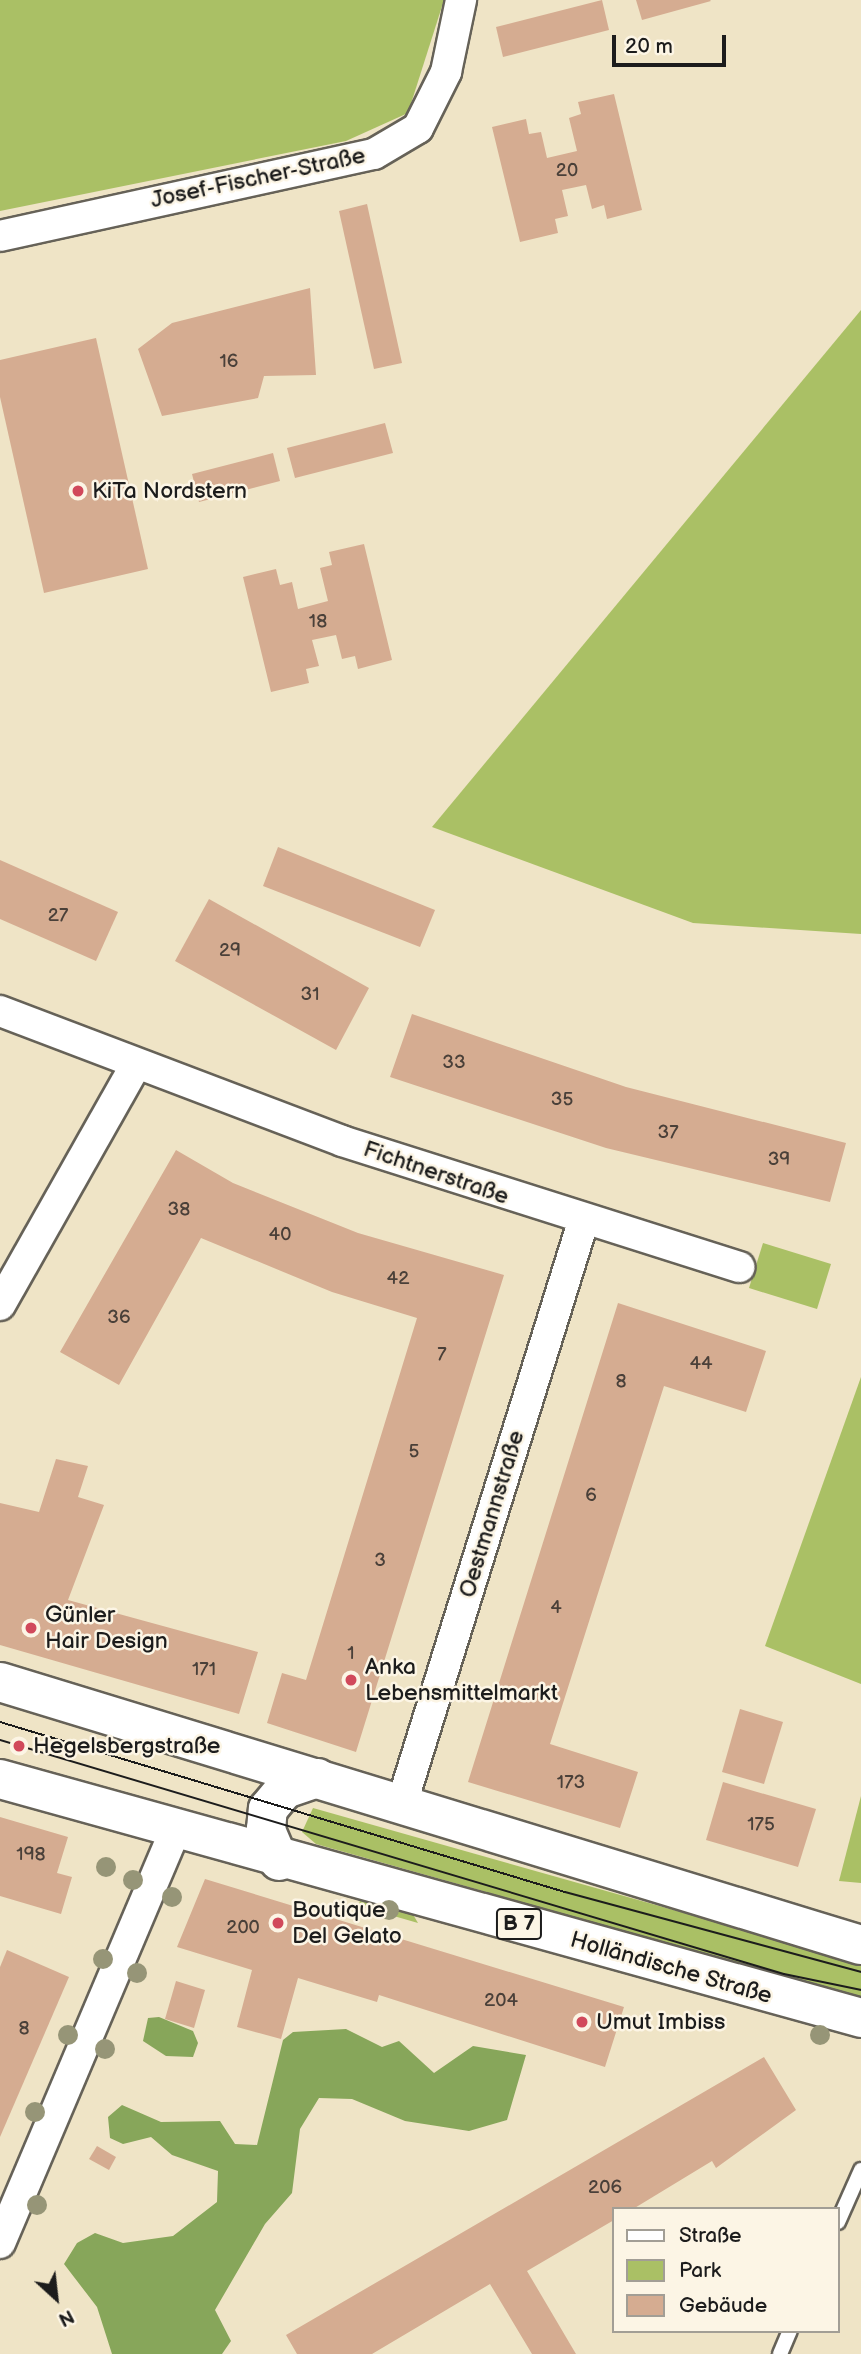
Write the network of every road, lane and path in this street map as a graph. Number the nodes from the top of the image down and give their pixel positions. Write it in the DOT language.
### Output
graph roads {
  1 [pos="461,0"];
  2 [pos="0,236"];
  3 [pos="0,1011"];
  4 [pos="136,1065"];
  5 [pos="583,1222"];
  6 [pos="740,1267"];
  7 [pos="0,1305"];
  8 [pos="0,1682"];
  9 [pos="317,1778"];
  10 [pos="0,1779"];
  11 [pos="401,1806"];
  12 [pos="176,1831"];
  13 [pos="279,1861"];
  14 [pos="861,1944"];
  15 [pos="861,2018"];
  16 [pos="861,2170"];
  17 [pos="840,2217"];
  18 [pos="0,2243"];
  19 [pos="789,2333"];
  20 [pos="780,2354"];
  1 -- 2 [label="street, Josef-Fischer-Straße"];
  3 -- 4 [label="street, Fichtnerstraße"];
  4 -- 5 [label="street, Fichtnerstraße"];
  4 -- 7 [label="street"];
  5 -- 6 [label="street, Fichtnerstraße"];
  5 -- 11 [label="street, Oestmannstraße"];
  8 -- 9 [label="main road"];
  9 -- 11 [label="main road"];
  9 -- 13 [label="main road"];
  10 -- 12 [label="main road, Holländische Straße / B 7"];
  11 -- 14 [label="main road"];
  12 -- 13 [label="main road, Holländische Straße / B 7"];
  12 -- 18 [label="street"];
  13 -- 15 [label="main road, Holländische Straße / B 7"];
  16 -- 17 [label="lane"];
  19 -- 20 [label="lane"];
}
